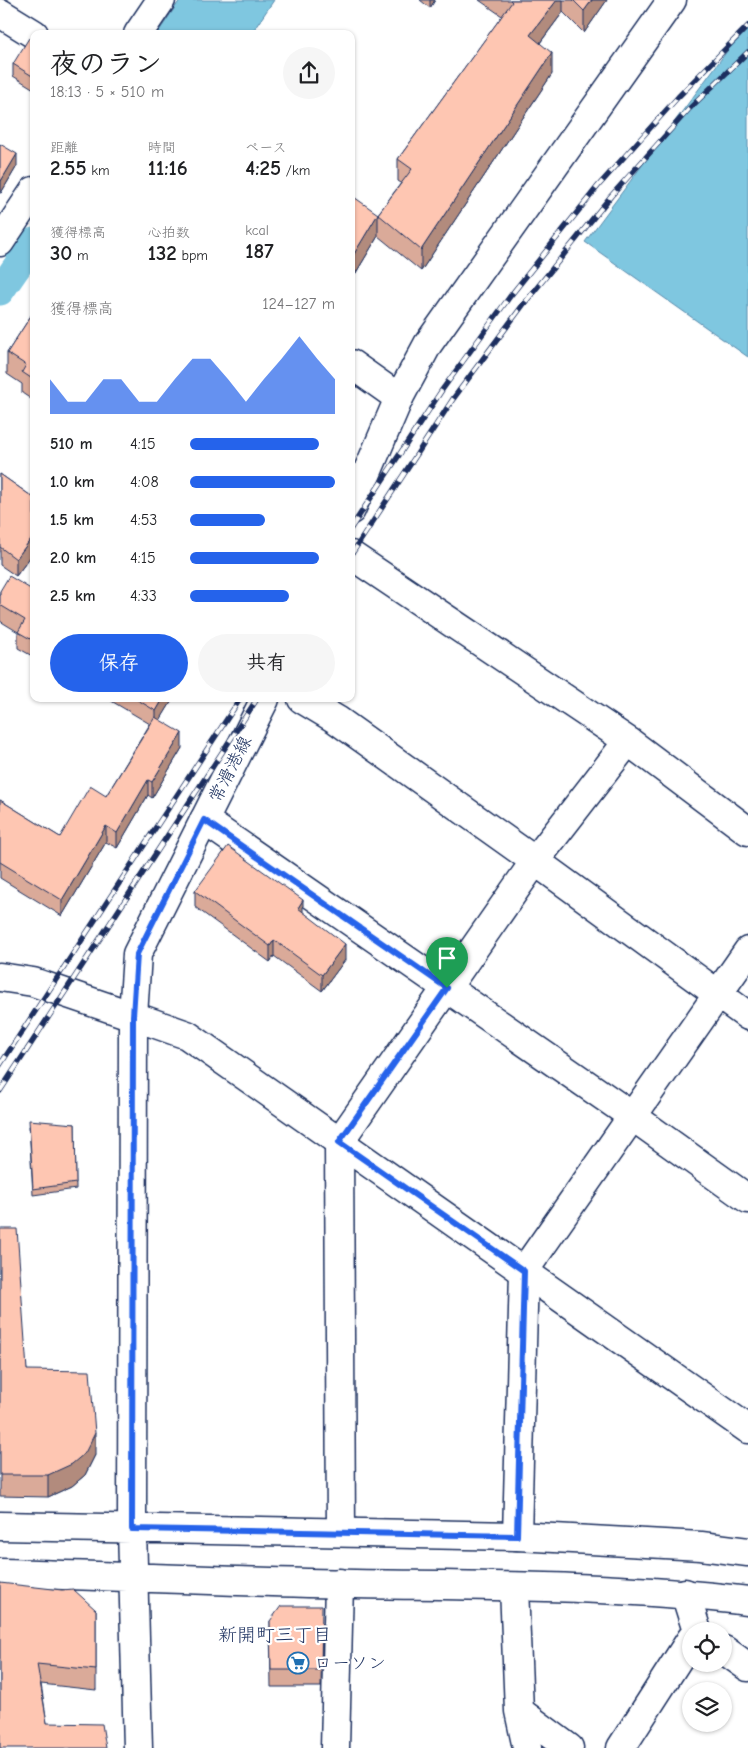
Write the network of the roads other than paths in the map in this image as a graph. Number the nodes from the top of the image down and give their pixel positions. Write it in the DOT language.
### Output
graph roads {
  1 [pos="160,0"];
  2 [pos="672,0"];
  3 [pos="0,13"];
  4 [pos="141,30"];
  5 [pos="30,32"];
  6 [pos="30,197"];
  7 [pos="0,242"];
  8 [pos="355,367"];
  9 [pos="398,398"];
  10 [pos="355,500"];
  11 [pos="355,558"];
  12 [pos="263,702"];
  13 [pos="307,702"];
  14 [pos="628,741"];
  15 [pos="204,820"];
  16 [pos="748,831"];
  17 [pos="536,862"];
  18 [pos="748,951"];
  19 [pos="0,976"];
  20 [pos="447,988"];
  21 [pos="718,994"];
  22 [pos="133,1016"];
  23 [pos="748,1016"];
  24 [pos="632,1116"];
  25 [pos="339,1142"];
  26 [pos="748,1199"];
  27 [pos="524,1271"];
  28 [pos="748,1429"];
  29 [pos="0,1526"];
  30 [pos="132,1529"];
  31 [pos="341,1532"];
  32 [pos="517,1536"];
  33 [pos="748,1552"];
  34 [pos="0,1573"];
  35 [pos="132,1576"];
  36 [pos="339,1584"];
  37 [pos="514,1587"];
  38 [pos="685,1594"];
  39 [pos="748,1601"];
  40 [pos="694,1622"];
  41 [pos="682,1654"];
  42 [pos="732,1655"];
  43 [pos="748,1666"];
  44 [pos="519,1711"];
  45 [pos="138,1748"];
  46 [pos="335,1748"];
  47 [pos="527,1748"];
  48 [pos="569,1748"];
  49 [pos="621,1748"];
  1 -- 4 [label="street"];
  2 -- 9 [label="street"];
  3 -- 5 [label="street"];
  6 -- 7 [label="street"];
  8 -- 9 [label="street"];
  9 -- 10 [label="street"];
  11 -- 14 [label="street"];
  12 -- 15 [label="street, 常滑港線"];
  13 -- 17 [label="street"];
  14 -- 16 [label="street"];
  14 -- 17 [label="street"];
  15 -- 20 [label="street"];
  15 -- 22 [label="street, 常滑港線"];
  17 -- 20 [label="street"];
  17 -- 21 [label="street"];
  18 -- 21 [label="street"];
  19 -- 22 [label="street"];
  20 -- 24 [label="street"];
  20 -- 25 [label="street"];
  21 -- 23 [label="street"];
  21 -- 24 [label="street"];
  22 -- 25 [label="street"];
  22 -- 30 [label="street, 常滑港線"];
  24 -- 26 [label="street"];
  24 -- 27 [label="street"];
  25 -- 27 [label="street"];
  25 -- 31 [label="street"];
  27 -- 28 [label="street"];
  27 -- 32 [label="street"];
  29 -- 30 [label="street"];
  30 -- 31 [label="street"];
  30 -- 35 [label="street, 常滑港線"];
  31 -- 32 [label="street"];
  32 -- 33 [label="street"];
  34 -- 35 [label="street"];
  35 -- 36 [label="street"];
  35 -- 45 [label="street, 常滑港線"];
  36 -- 37 [label="street"];
  36 -- 46 [label="street"];
  37 -- 38 [label="street"];
  37 -- 44 [label="street"];
  38 -- 39 [label="street"];
  38 -- 40 [label="street"];
  41 -- 49 [label="street"];
  42 -- 43 [label="street"];
  44 -- 47 [label="street"];
  44 -- 48 [label="street"];
}
